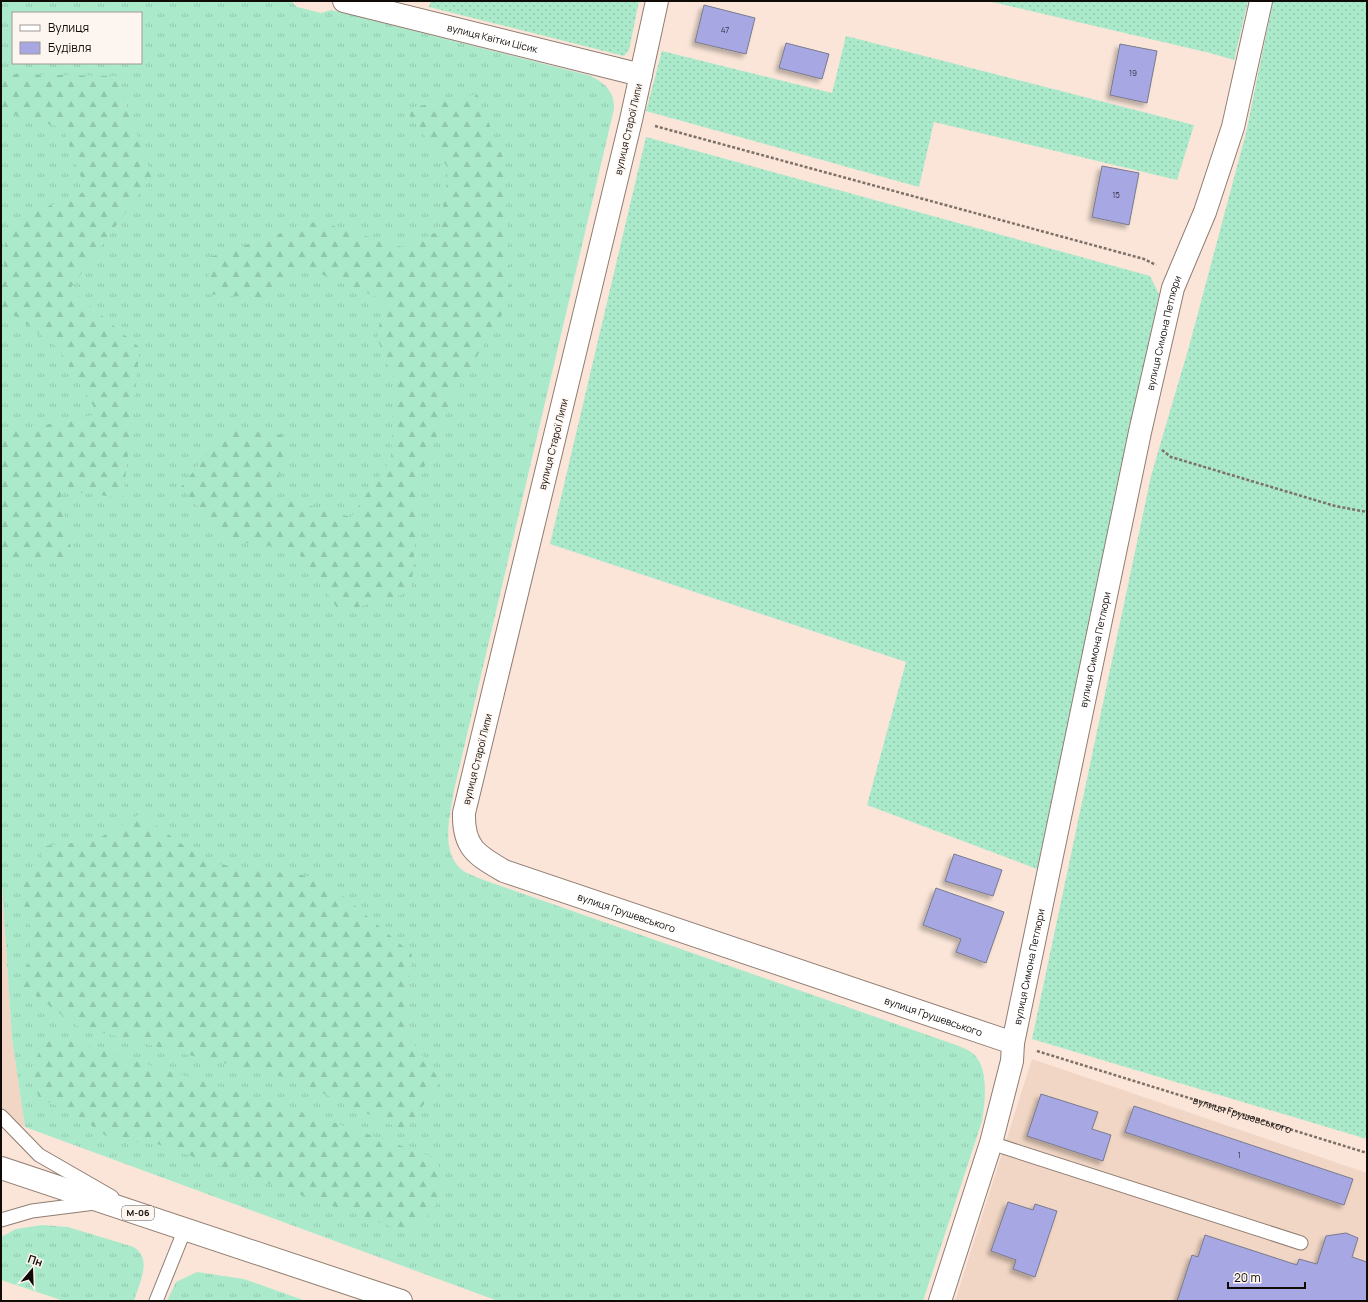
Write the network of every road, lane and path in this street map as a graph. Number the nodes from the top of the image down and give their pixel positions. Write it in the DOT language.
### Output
graph roads {
  1 [pos="344,1"];
  2 [pos="657,1"];
  3 [pos="1261,1"];
  4 [pos="641,75"];
  5 [pos="631,120"];
  6 [pos="1173,288"];
  7 [pos="1140,432"];
  8 [pos="1367,512"];
  9 [pos="504,871"];
  10 [pos="1013,1043"];
  11 [pos="1,1116"];
  12 [pos="991,1143"];
  13 [pos="1367,1153"];
  14 [pos="1,1168"];
  15 [pos="104,1202"];
  16 [pos="145,1216"];
  17 [pos="1,1220"];
  18 [pos="185,1229"];
  19 [pos="1301,1243"];
  20 [pos="156,1301"];
  21 [pos="401,1301"];
  22 [pos="940,1301"];
  1 -- 4 [label="main road, вулиця Квітки Цісик"];
  2 -- 4 [label="main road, вулиця Старої Липи"];
  3 -- 6 [label="main road, вулиця Симона Петлюри"];
  4 -- 5 [label="main road, вулиця Старої Липи"];
  5 -- 6 [label="path"];
  5 -- 9 [label="main road, вулиця Старої Липи"];
  6 -- 7 [label="main road, вулиця Симона Петлюри"];
  7 -- 8 [label="path"];
  7 -- 10 [label="main road, вулиця Симона Петлюри"];
  9 -- 10 [label="main road, вулиця Грушевського"];
  10 -- 12 [label="main road, вулиця Симона Петлюри"];
  10 -- 13 [label="path, вулиця Грушевського"];
  11 -- 16 [label="lane"];
  12 -- 19 [label="lane"];
  12 -- 22 [label="main road, вулиця Симона Петлюри"];
  14 -- 15 [label="main road, М-06"];
  15 -- 16 [label="main road, М-06"];
  15 -- 17 [label="lane"];
  16 -- 18 [label="main road, М-06"];
  18 -- 20 [label="lane"];
  18 -- 21 [label="main road, М-06"];
}
